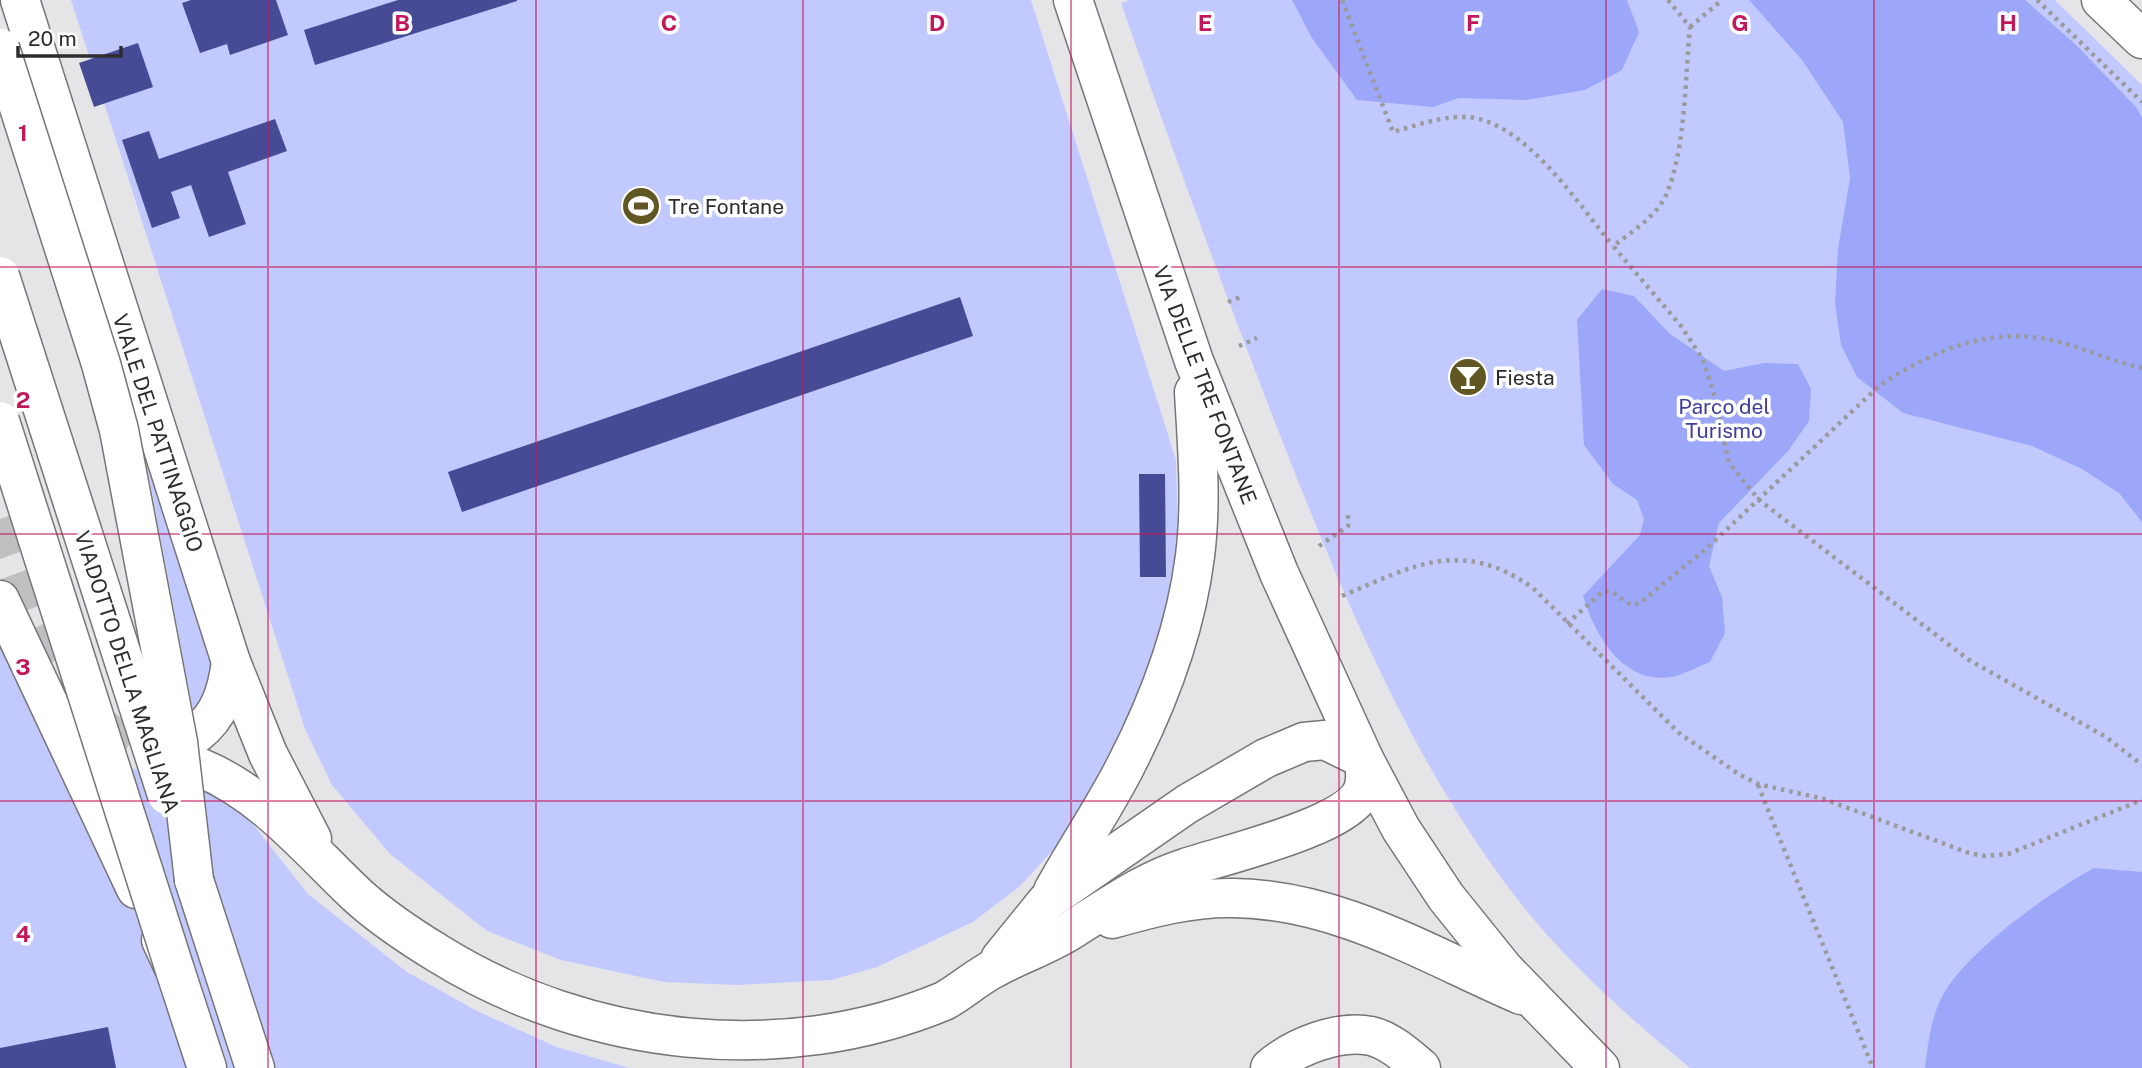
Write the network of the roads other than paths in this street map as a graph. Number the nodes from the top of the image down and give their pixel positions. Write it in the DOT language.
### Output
graph roads {
  1 [pos="20,0"];
  2 [pos="1073,0"];
  3 [pos="2101,0"];
  4 [pos="2142,39"];
  5 [pos="0,48"];
  6 [pos="0,276"];
  7 [pos="1194,361"];
  8 [pos="0,421"];
  9 [pos="0,600"];
  10 [pos="231,662"];
  11 [pos="1364,759"];
  12 [pos="321,856"];
  13 [pos="194,880"];
  14 [pos="1047,901"];
  15 [pos="1072,930"];
  16 [pos="992,969"];
  17 [pos="175,970"];
  18 [pos="1533,1000"];
  19 [pos="207,1068"];
  20 [pos="255,1068"];
  21 [pos="1270,1068"];
  22 [pos="1421,1068"];
  23 [pos="1601,1068"];
  1 -- 10 [label="main road, VIALE DEL PATTINAGGIO"];
  2 -- 7 [label="main road, VIA DELLE TRE FONTANE"];
  3 -- 4 [label="main road"];
  5 -- 13 [label="main road, bridge"];
  6 -- 13 [label="main road, VIADOTTO DELLA MAGLIANA, bridge"];
  7 -- 11 [label="main road, VIA DELLE TRE FONTANE"];
  7 -- 14 [label="main road"];
  8 -- 17 [label="main road, VIADOTTO DELLA MAGLIANA, bridge"];
  9 -- 17 [label="main road, bridge"];
  10 -- 12 [label="main road, VIALE DEL PATTINAGGIO"];
  10 -- 12 [label="main road, VIALE DEL PATTINAGGIO"];
  11 -- 14 [label="main road"];
  11 -- 15 [label="main road"];
  11 -- 18 [label="main road, VIA DELLE TRE FONTANE"];
  12 -- 16 [label="main road, VIALE DEL PATTINAGGIO"];
  13 -- 20 [label="main road, VIADOTTO DELLA MAGLIANA"];
  14 -- 16 [label="main road"];
  15 -- 16 [label="main road"];
  15 -- 18 [label="main road"];
  17 -- 19 [label="main road, VIADOTTO DELLA MAGLIANA"];
  18 -- 23 [label="main road, VIA DELLE TRE FONTANE"];
  21 -- 22 [label="main road"];
}
